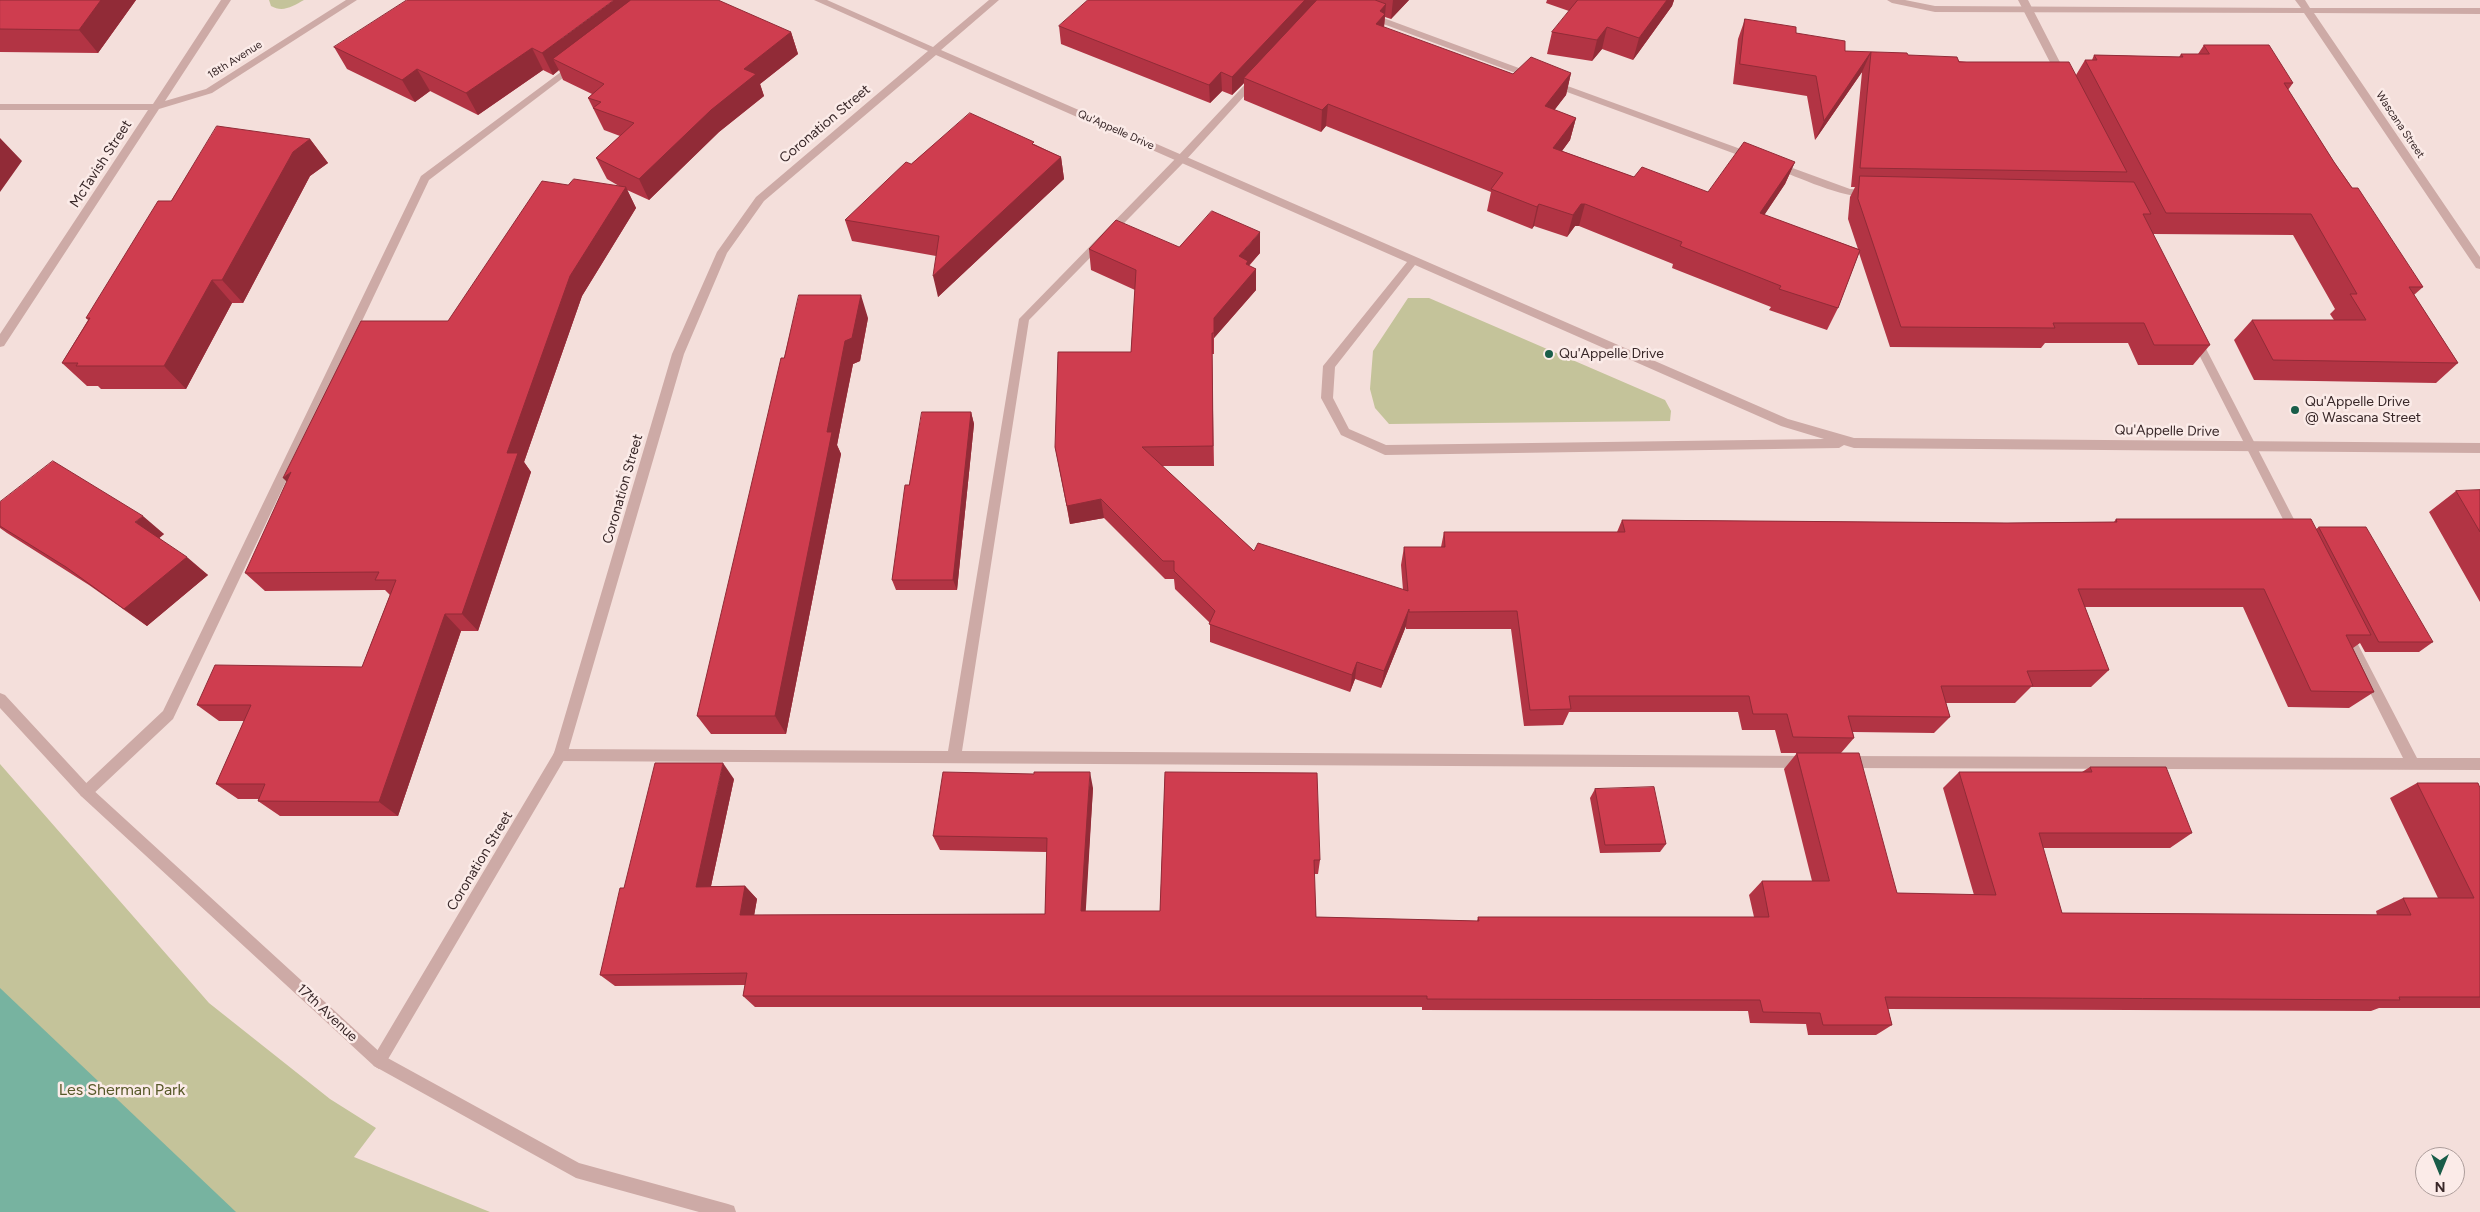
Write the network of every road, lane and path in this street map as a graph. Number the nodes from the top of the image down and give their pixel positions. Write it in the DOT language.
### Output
graph roads {
  1 [pos="226,0"];
  2 [pos="352,0"];
  3 [pos="819,0"];
  4 [pos="994,0"];
  5 [pos="1892,0"];
  6 [pos="2300,0"];
  7 [pos="2026,5"];
  8 [pos="2306,10"];
  9 [pos="1356,11"];
  10 [pos="2480,11"];
  11 [pos="934,51"];
  12 [pos="582,59"];
  13 [pos="1261,73"];
  14 [pos="2068,86"];
  15 [pos="0,107"];
  16 [pos="154,107"];
  17 [pos="1182,159"];
  18 [pos="1879,193"];
  19 [pos="1414,261"];
  20 [pos="2480,265"];
  21 [pos="2193,332"];
  22 [pos="0,343"];
  23 [pos="1854,443"];
  24 [pos="2252,447"];
  25 [pos="2480,448"];
  26 [pos="2301,544"];
  27 [pos="2341,623"];
  28 [pos="0,699"];
  29 [pos="560,755"];
  30 [pos="954,758"];
  31 [pos="2413,764"];
  32 [pos="2480,764"];
  33 [pos="86,792"];
  34 [pos="379,1061"];
  35 [pos="728,1212"];
  1 -- 16 [label="street, McTavish Street"];
  2 -- 16 [label="street, 18th Avenue"];
  3 -- 11 [label="street, Qu'Appelle Drive"];
  4 -- 11 [label="street, Coronation Street"];
  5 -- 7 [label="street"];
  6 -- 8 [label="street, Wascana Street"];
  7 -- 8 [label="street"];
  7 -- 14 [label="street"];
  8 -- 10 [label="street"];
  8 -- 20 [label="street, Wascana Street"];
  9 -- 18 [label="street"];
  11 -- 17 [label="street, Qu'Appelle Drive"];
  11 -- 29 [label="street, Coronation Street"];
  12 -- 33 [label="street"];
  13 -- 17 [label="street"];
  15 -- 16 [label="street, 18th Avenue"];
  16 -- 22 [label="street, McTavish Street"];
  17 -- 19 [label="street, Qu'Appelle Drive"];
  17 -- 30 [label="street"];
  19 -- 23 [label="street, Qu'Appelle Drive"];
  19 -- 23 [label="street, Qu'Appelle Drive"];
  21 -- 24 [label="street"];
  23 -- 24 [label="street, Qu'Appelle Drive"];
  24 -- 25 [label="street, Qu'Appelle Drive"];
  24 -- 26 [label="street"];
  27 -- 31 [label="street"];
  28 -- 33 [label="street, 17th Avenue"];
  29 -- 30 [label="street"];
  29 -- 34 [label="street, Coronation Street"];
  30 -- 31 [label="street"];
  31 -- 32 [label="street"];
  33 -- 34 [label="street, 17th Avenue"];
  34 -- 35 [label="street, 17th Avenue"];
}
